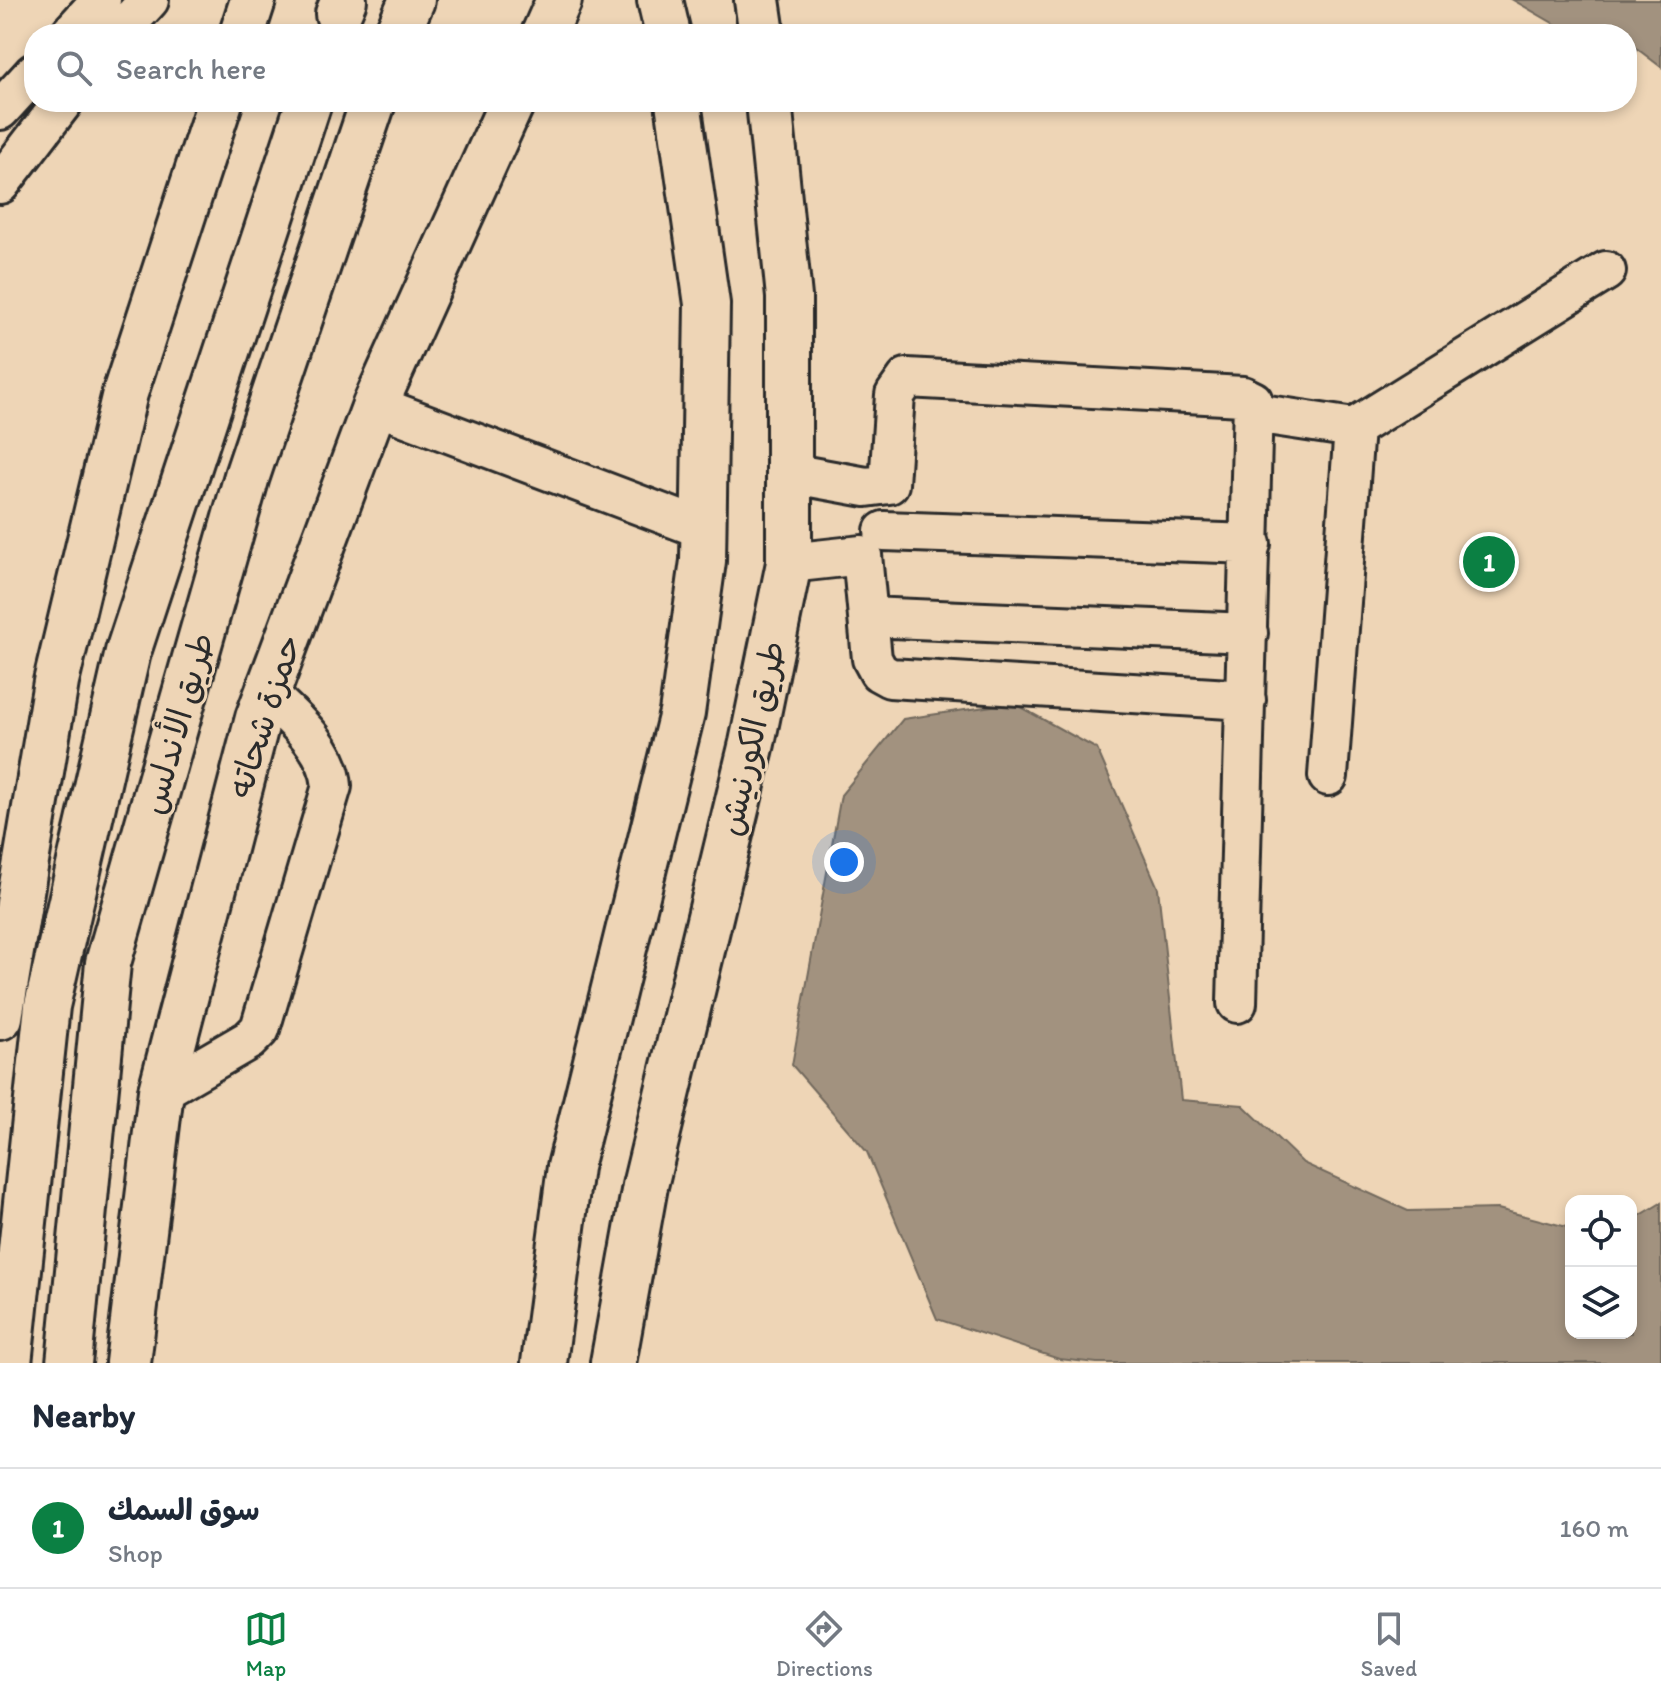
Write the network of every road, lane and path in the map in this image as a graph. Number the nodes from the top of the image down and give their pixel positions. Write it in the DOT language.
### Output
graph roads {
  1 [pos="101,0"];
  2 [pos="149,0"];
  3 [pos="253,0"];
  4 [pos="412,0"];
  5 [pos="559,0"];
  6 [pos="660,0"];
  7 [pos="757,0"];
  8 [pos="79,24"];
  9 [pos="127,24"];
  10 [pos="245,24"];
  11 [pos="401,24"];
  12 [pos="548,24"];
  13 [pos="666,24"];
  14 [pos="761,24"];
  15 [pos="24,84"];
  16 [pos="0,110"];
  17 [pos="55,112"];
  18 [pos="217,112"];
  19 [pos="306,112"];
  20 [pos="370,112"];
  21 [pos="507,112"];
  22 [pos="679,112"];
  23 [pos="770,112"];
  24 [pos="0,184"];
  25 [pos="1606,271"];
  26 [pos="375,405"];
  27 [pos="1254,413"];
  28 [pos="1354,428"];
  29 [pos="789,473"];
  30 [pos="703,529"];
  31 [pos="884,531"];
  32 [pos="1251,544"];
  33 [pos="789,563"];
  34 [pos="868,617"];
  35 [pos="1248,633"];
  36 [pos="267,694"];
  37 [pos="1246,700"];
  38 [pos="1328,776"];
  39 [pos="1237,1003"];
  40 [pos="0,1017"];
  41 [pos="161,1091"];
  42 [pos="9,1363"];
  43 [pos="69,1363"];
  44 [pos="128,1363"];
  45 [pos="544,1363"];
  46 [pos="613,1363"];
  1 -- 8 [label="street"];
  2 -- 9 [label="street"];
  3 -- 10 [label="main road"];
  4 -- 11 [label="main road"];
  5 -- 12 [label="main road"];
  6 -- 13 [label="main road"];
  7 -- 14 [label="main road"];
  15 -- 16 [label="street"];
  17 -- 24 [label="street"];
  18 -- 40 [label="main road"];
  19 -- 42 [label="main road, طريق الأندلس"];
  20 -- 43 [label="main road, طريق الأندلس"];
  21 -- 26 [label="main road, حمزة شحاته"];
  22 -- 30 [label="main road"];
  23 -- 29 [label="main road, طريق الكورنيش"];
  25 -- 28 [label="street"];
  26 -- 30 [label="street"];
  26 -- 36 [label="main road, حمزة شحاته"];
  27 -- 28 [label="street"];
  27 -- 29 [label="street"];
  27 -- 32 [label="street"];
  28 -- 38 [label="street"];
  29 -- 33 [label="main road, طريق الكورنيش"];
  30 -- 45 [label="main road"];
  31 -- 32 [label="street"];
  32 -- 35 [label="street"];
  33 -- 34 [label="street"];
  33 -- 46 [label="main road, طريق الكورنيش"];
  34 -- 35 [label="street"];
  34 -- 37 [label="street"];
  35 -- 37 [label="street"];
  36 -- 41 [label="main road, حمزة شحاته"];
  36 -- 41 [label="street"];
  37 -- 39 [label="street"];
  41 -- 44 [label="main road, حمزة شحاته"];
}
